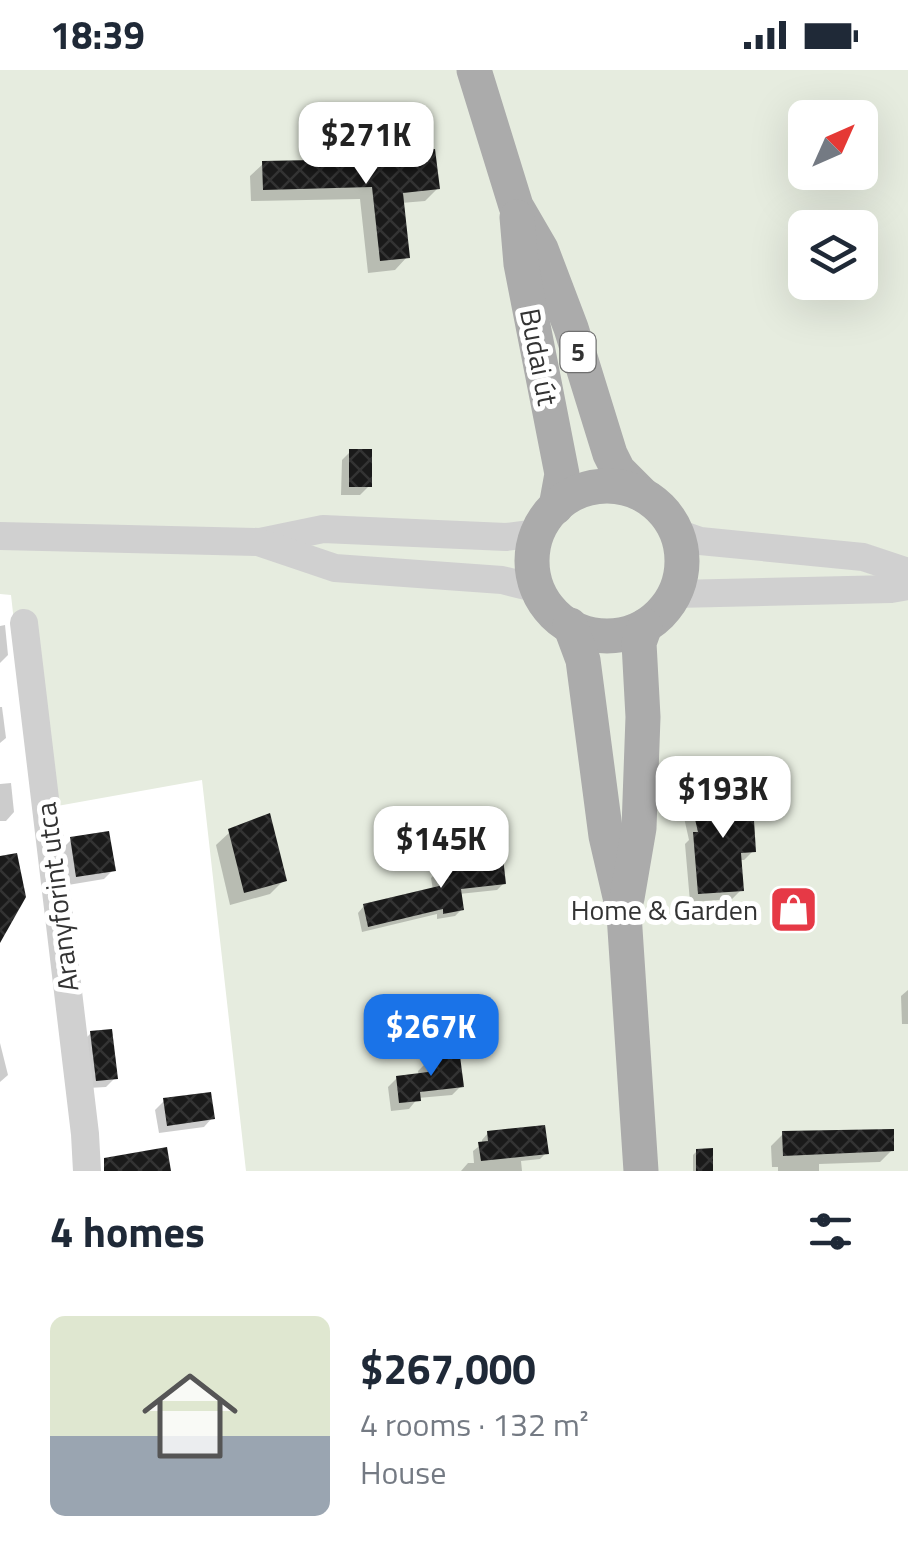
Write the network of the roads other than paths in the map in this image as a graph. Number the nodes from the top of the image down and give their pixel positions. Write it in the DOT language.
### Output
graph roads {
  1 [pos="474,70"];
  2 [pos="516,206"];
  3 [pos="642,494"];
  4 [pos="547,520"];
  5 [pos="677,533"];
  6 [pos="0,536"];
  7 [pos="260,542"];
  8 [pos="908,572"];
  9 [pos="908,586"];
  10 [pos="538,589"];
  11 [pos="675,594"];
  12 [pos="24,623"];
  13 [pos="570,626"];
  14 [pos="645,626"];
  15 [pos="624,914"];
  16 [pos="87,1171"];
  17 [pos="641,1171"];
  1 -- 2 [label="main road, Budai út / 5"];
  2 -- 3 [label="main road, Budai út / 5"];
  2 -- 4 [label="main road, Budai út / 5"];
  3 -- 4 [label="main road"];
  3 -- 5 [label="main road, 5"];
  4 -- 7 [label="street"];
  4 -- 10 [label="main road, 5"];
  5 -- 8 [label="street"];
  5 -- 11 [label="main road"];
  6 -- 7 [label="street"];
  7 -- 10 [label="street"];
  9 -- 11 [label="street"];
  10 -- 13 [label="main road"];
  11 -- 14 [label="main road"];
  12 -- 16 [label="street, Aranyforint utca"];
  13 -- 14 [label="main road"];
  13 -- 15 [label="main road"];
  14 -- 15 [label="main road"];
  15 -- 17 [label="main road"];
}
